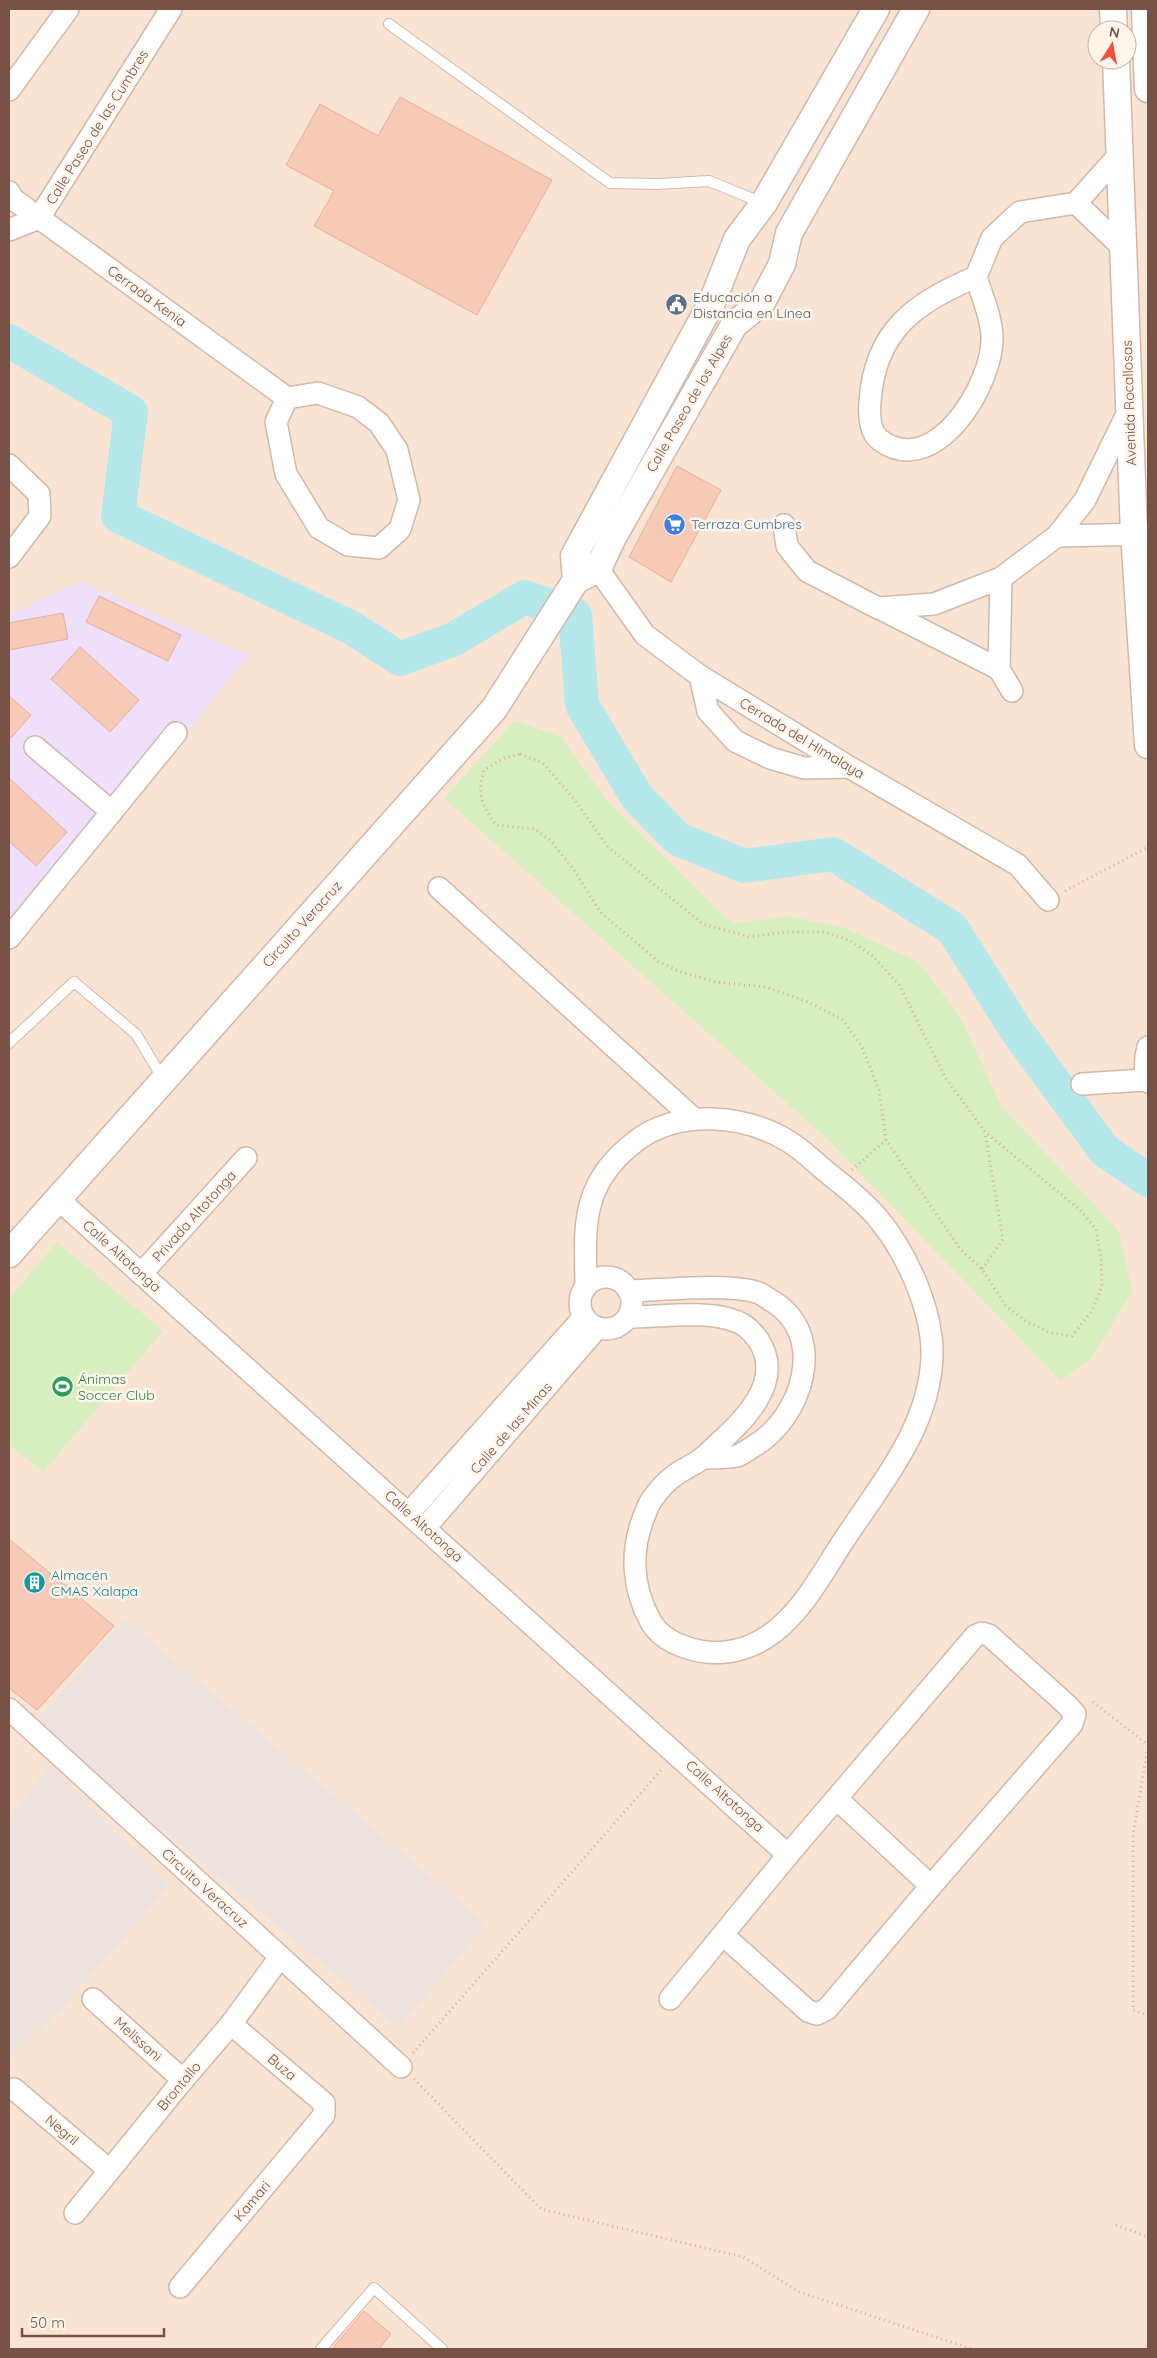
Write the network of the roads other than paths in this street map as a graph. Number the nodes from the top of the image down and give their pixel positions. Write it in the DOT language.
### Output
graph roads {
  1 [pos="68,9"];
  2 [pos="171,9"];
  3 [pos="876,9"];
  4 [pos="916,9"];
  5 [pos="1145,9"];
  6 [pos="389,24"];
  7 [pos="1116,70"];
  8 [pos="1134,70"];
  9 [pos="1148,78"];
  10 [pos="9,88"];
  11 [pos="1117,94"];
  12 [pos="1119,155"];
  13 [pos="9,192"];
  14 [pos="1076,203"];
  15 [pos="759,210"];
  16 [pos="40,218"];
  17 [pos="9,230"];
  18 [pos="789,233"];
  19 [pos="1122,247"];
  20 [pos="976,277"];
  21 [pos="1137,349"];
  22 [pos="287,398"];
  23 [pos="1129,410"];
  24 [pos="9,465"];
  25 [pos="784,525"];
  26 [pos="1141,533"];
  27 [pos="1058,536"];
  28 [pos="9,557"];
  29 [pos="579,574"];
  30 [pos="1001,578"];
  31 [pos="878,608"];
  32 [pos="999,669"];
  33 [pos="700,676"];
  34 [pos="1012,691"];
  35 [pos="176,733"];
  36 [pos="1148,745"];
  37 [pos="36,747"];
  38 [pos="849,767"];
  39 [pos="112,812"];
  40 [pos="439,888"];
  41 [pos="1048,900"];
  42 [pos="16,914"];
  43 [pos="9,938"];
  44 [pos="9,1043"];
  45 [pos="1148,1048"];
  46 [pos="164,1080"];
  47 [pos="1147,1081"];
  48 [pos="1082,1084"];
  49 [pos="694,1119"];
  50 [pos="246,1158"];
  51 [pos="58,1199"];
  52 [pos="9,1254"];
  53 [pos="142,1274"];
  54 [pos="595,1281"];
  55 [pos="630,1291"];
  56 [pos="629,1317"];
  57 [pos="590,1323"];
  58 [pos="518,1405"];
  59 [pos="703,1458"];
  60 [pos="454,1462"];
  61 [pos="470,1476"];
  62 [pos="409,1513"];
  63 [pos="425,1528"];
  64 [pos="9,1710"];
  65 [pos="838,1798"];
  66 [pos="788,1855"];
  67 [pos="931,1886"];
  68 [pos="723,1935"];
  69 [pos="280,1957"];
  70 [pos="93,1999"];
  71 [pos="670,1999"];
  72 [pos="231,2024"];
  73 [pos="401,2067"];
  74 [pos="183,2080"];
  75 [pos="14,2089"];
  76 [pos="324,2115"];
  77 [pos="109,2170"];
  78 [pos="75,2213"];
  79 [pos="180,2287"];
  80 [pos="321,2349"];
  81 [pos="442,2349"];
  1 -- 10 [label="street"];
  2 -- 16 [label="street, Calle Paseo de las Cumbres"];
  3 -- 15 [label="street, Calle Paseo de los Alpes"];
  4 -- 18 [label="street, Calle Paseo de los Alpes"];
  5 -- 9 [label="street"];
  6 -- 15 [label="lane"];
  7 -- 11 [label="street, Avenida Rocallosas"];
  8 -- 9 [label="street"];
  9 -- 11 [label="street"];
  11 -- 12 [label="street, Avenida Rocallosas"];
  12 -- 14 [label="street"];
  12 -- 19 [label="street, Avenida Rocallosas"];
  13 -- 16 [label="street, Cerrada Kenia"];
  14 -- 19 [label="street"];
  14 -- 20 [label="street"];
  15 -- 18 [label="street"];
  15 -- 29 [label="street, Calle Paseo de los Alpes"];
  16 -- 17 [label="street, Calle Paseo de las Cumbres"];
  16 -- 22 [label="street, Cerrada Kenia"];
  18 -- 29 [label="street, Calle Paseo de los Alpes"];
  19 -- 21 [label="street, Avenida Rocallosas"];
  20 -- 20 [label="street"];
  21 -- 23 [label="street, Avenida Rocallosas"];
  22 -- 22 [label="street"];
  23 -- 26 [label="street, Avenida Rocallosas"];
  23 -- 27 [label="street"];
  24 -- 28 [label="street"];
  25 -- 31 [label="street"];
  26 -- 27 [label="street"];
  26 -- 36 [label="street, Avenida Rocallosas"];
  27 -- 30 [label="street"];
  29 -- 33 [label="street, Cerrada del Himalaya"];
  29 -- 46 [label="street, Circuito Veracruz"];
  30 -- 31 [label="street"];
  30 -- 32 [label="street"];
  31 -- 32 [label="street"];
  32 -- 34 [label="street"];
  33 -- 38 [label="street, Cerrada del Himalaya"];
  33 -- 38 [label="street"];
  35 -- 39 [label="street"];
  37 -- 39 [label="street"];
  38 -- 41 [label="street, Cerrada del Himalaya"];
  39 -- 42 [label="street"];
  40 -- 49 [label="street"];
  42 -- 43 [label="street"];
  44 -- 46 [label="lane"];
  45 -- 47 [label="street"];
  46 -- 51 [label="street, Circuito Veracruz"];
  47 -- 48 [label="street"];
  49 -- 54 [label="street"];
  49 -- 59 [label="street"];
  50 -- 53 [label="street, Privada Altotonga"];
  51 -- 52 [label="street, Circuito Veracruz"];
  51 -- 53 [label="street, Calle Altotonga"];
  53 -- 62 [label="street, Calle Altotonga"];
  54 -- 55 [label="street"];
  54 -- 57 [label="street"];
  55 -- 56 [label="street"];
  55 -- 59 [label="street"];
  56 -- 57 [label="street"];
  56 -- 59 [label="street"];
  57 -- 58 [label="street, Calle de las Minas"];
  58 -- 60 [label="street, Calle de las Minas"];
  58 -- 61 [label="street, Calle de las Minas"];
  60 -- 61 [label="street"];
  60 -- 62 [label="street, Calle de las Minas"];
  61 -- 63 [label="street, Calle de las Minas"];
  62 -- 63 [label="street, Calle Altotonga"];
  63 -- 66 [label="street, Calle Altotonga"];
  64 -- 69 [label="street, Circuito Veracruz"];
  65 -- 66 [label="street"];
  65 -- 67 [label="street"];
  65 -- 67 [label="street"];
  66 -- 68 [label="street"];
  67 -- 68 [label="street"];
  68 -- 71 [label="street"];
  69 -- 72 [label="street, Brontallo"];
  69 -- 73 [label="street, Circuito Veracruz"];
  70 -- 74 [label="street, Melissani"];
  72 -- 74 [label="street, Brontallo"];
  72 -- 76 [label="street, Buza"];
  74 -- 77 [label="street, Brontallo"];
  75 -- 77 [label="street, Negril"];
  76 -- 79 [label="street, Kamari"];
  77 -- 78 [label="street, Brontallo"];
  80 -- 81 [label="lane"];
}
